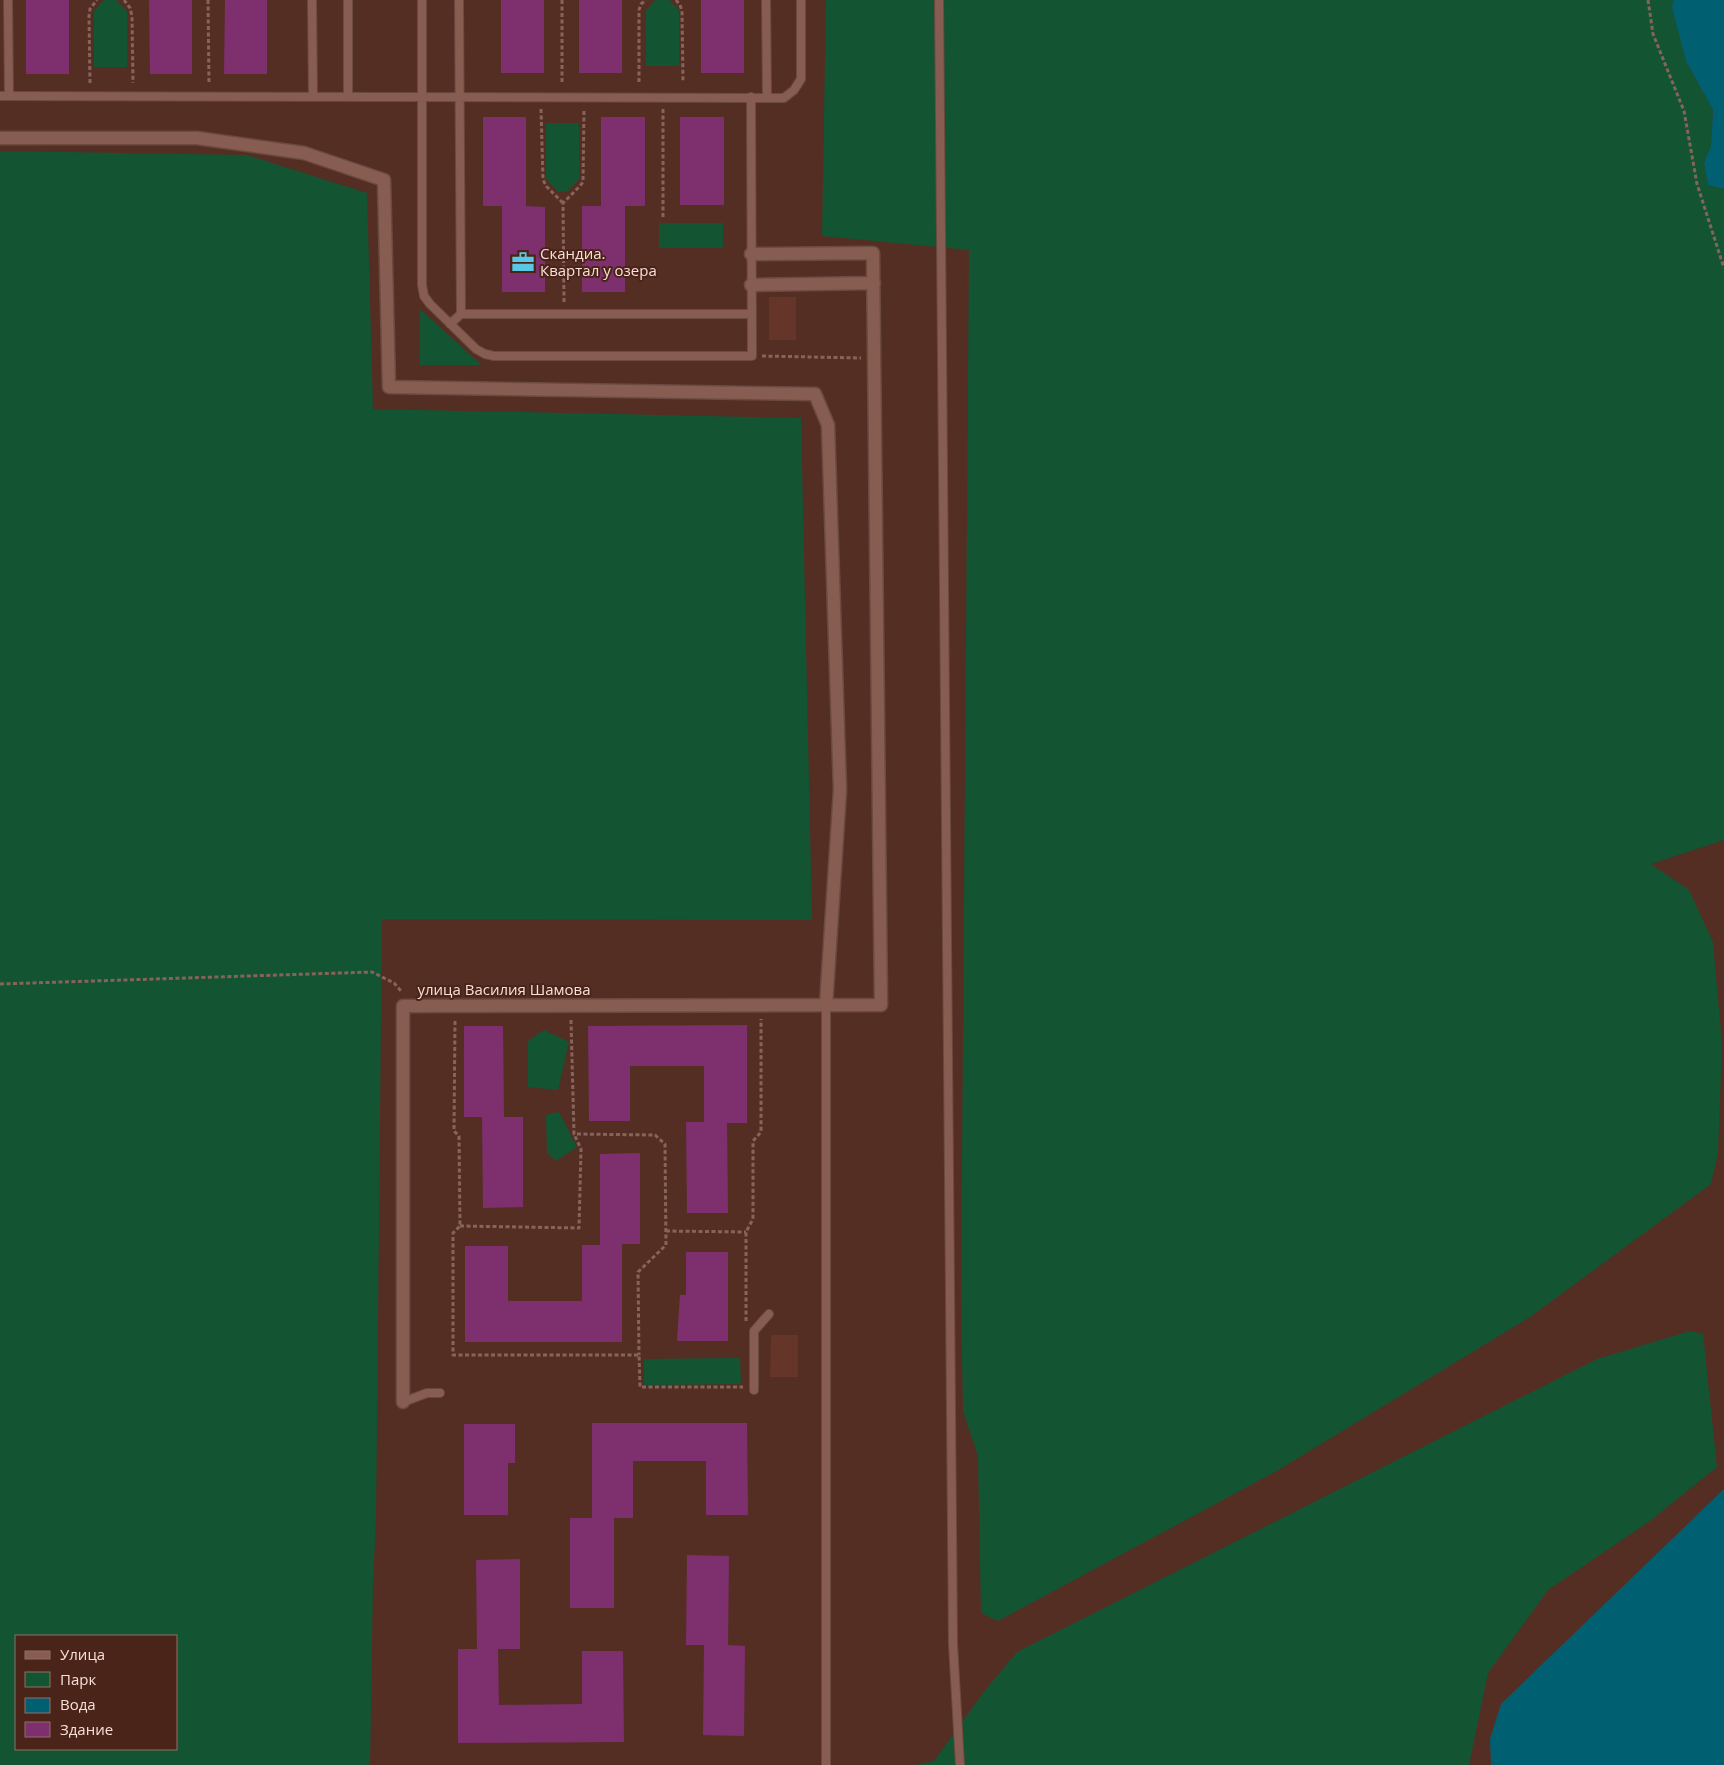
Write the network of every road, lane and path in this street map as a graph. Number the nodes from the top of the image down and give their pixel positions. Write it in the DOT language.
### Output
graph roads {
  1 [pos="8,0"];
  2 [pos="97,0"];
  3 [pos="124,0"];
  4 [pos="208,0"];
  5 [pos="312,0"];
  6 [pos="348,0"];
  7 [pos="422,0"];
  8 [pos="460,0"];
  9 [pos="562,0"];
  10 [pos="646,0"];
  11 [pos="676,0"];
  12 [pos="766,0"];
  13 [pos="801,0"];
  14 [pos="939,0"];
  15 [pos="1648,0"];
  16 [pos="562,82"];
  17 [pos="640,82"];
  18 [pos="683,82"];
  19 [pos="90,83"];
  20 [pos="133,83"];
  21 [pos="209,83"];
  22 [pos="4,96"];
  23 [pos="313,96"];
  24 [pos="348,97"];
  25 [pos="422,97"];
  26 [pos="459,97"];
  27 [pos="751,97"];
  28 [pos="767,97"];
  29 [pos="541,106"];
  30 [pos="584,106"];
  31 [pos="663,106"];
  32 [pos="0,138"];
  33 [pos="563,203"];
  34 [pos="663,218"];
  35 [pos="751,254"];
  36 [pos="1724,268"];
  37 [pos="874,283"];
  38 [pos="751,285"];
  39 [pos="564,307"];
  40 [pos="461,314"];
  41 [pos="751,314"];
  42 [pos="450,324"];
  43 [pos="0,984"];
  44 [pos="406,996"];
  45 [pos="826,1006"];
  46 [pos="571,1018"];
  47 [pos="464,1019"];
  48 [pos="760,1019"];
  49 [pos="574,1134"];
  50 [pos="460,1226"];
  51 [pos="666,1231"];
  52 [pos="746,1232"];
  53 [pos="769,1314"];
  54 [pos="746,1329"];
  55 [pos="639,1355"];
  56 [pos="750,1389"];
  57 [pos="440,1393"];
  58 [pos="403,1402"];
  59 [pos="826,1765"];
  60 [pos="960,1765"];
  1 -- 22 [label="lane"];
  2 -- 19 [label="path"];
  3 -- 20 [label="path"];
  4 -- 21 [label="path"];
  5 -- 23 [label="lane"];
  6 -- 24 [label="lane"];
  7 -- 25 [label="lane"];
  8 -- 26 [label="lane"];
  9 -- 16 [label="path"];
  10 -- 17 [label="path"];
  11 -- 18 [label="path"];
  12 -- 28 [label="lane"];
  13 -- 28 [label="lane"];
  14 -- 60 [label="lane"];
  15 -- 36 [label="path"];
  22 -- 23 [label="lane"];
  23 -- 24 [label="lane"];
  24 -- 25 [label="lane"];
  25 -- 26 [label="lane"];
  25 -- 42 [label="lane"];
  26 -- 27 [label="lane"];
  26 -- 40 [label="lane"];
  27 -- 28 [label="lane"];
  27 -- 35 [label="lane"];
  29 -- 33 [label="path"];
  30 -- 33 [label="path"];
  31 -- 34 [label="path"];
  32 -- 45 [label="street"];
  33 -- 39 [label="path"];
  35 -- 37 [label="street"];
  35 -- 38 [label="lane"];
  37 -- 38 [label="street"];
  37 -- 45 [label="street, улица Василия Шамова"];
  38 -- 41 [label="lane"];
  40 -- 41 [label="lane"];
  40 -- 42 [label="lane"];
  41 -- 42 [label="lane"];
  43 -- 44 [label="path"];
  45 -- 58 [label="street, улица Василия Шамова"];
  45 -- 59 [label="lane"];
  46 -- 49 [label="path"];
  47 -- 50 [label="path"];
  48 -- 52 [label="path"];
  49 -- 50 [label="path"];
  49 -- 51 [label="path"];
  50 -- 55 [label="path"];
  51 -- 52 [label="path"];
  51 -- 55 [label="path"];
  52 -- 54 [label="path"];
  53 -- 56 [label="lane"];
  55 -- 56 [label="path"];
  57 -- 58 [label="lane"];
}
